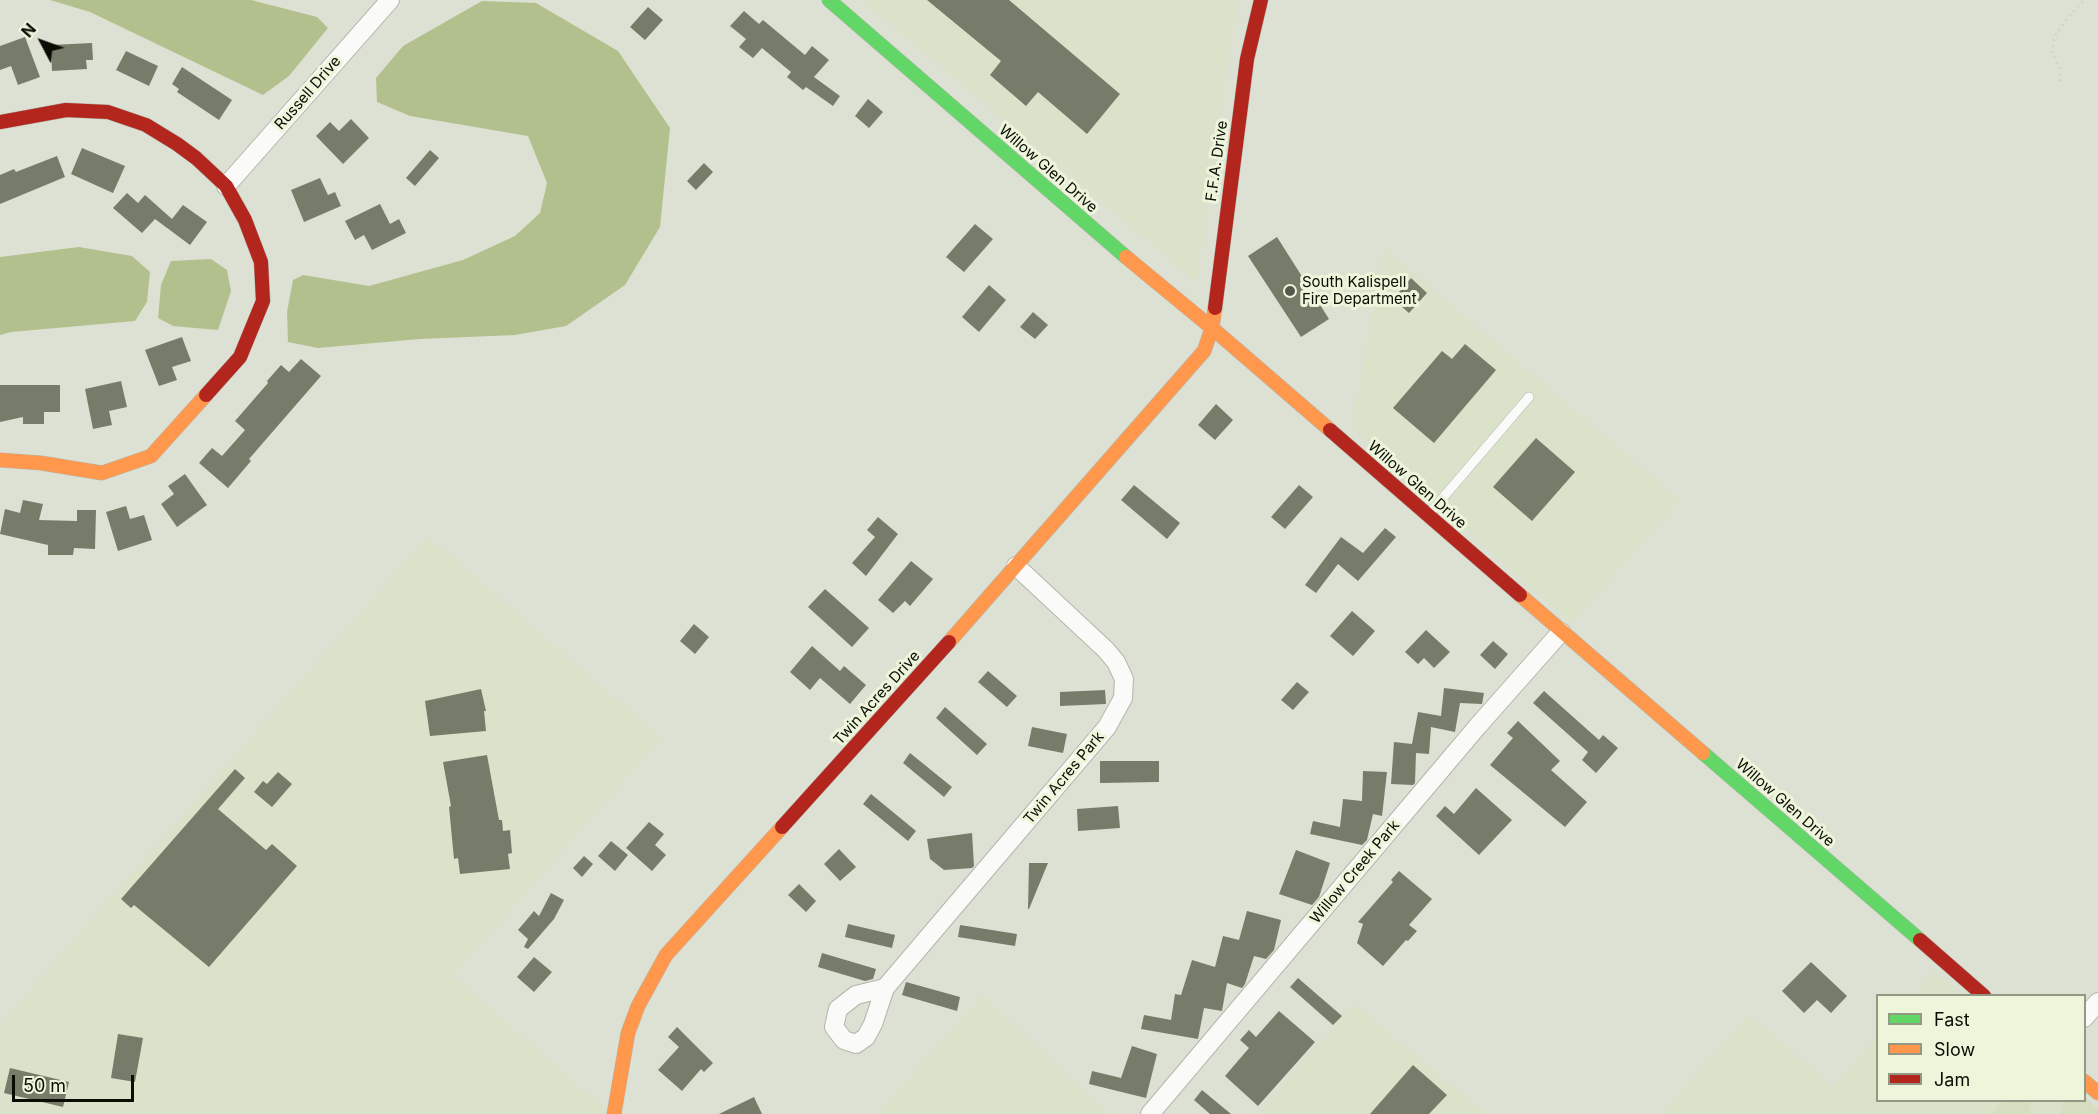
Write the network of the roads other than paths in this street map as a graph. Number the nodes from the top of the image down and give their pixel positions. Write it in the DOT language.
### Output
graph roads {
  1 [pos="390,0"];
  2 [pos="829,0"];
  3 [pos="1261,0"];
  4 [pos="0,122"];
  5 [pos="226,186"];
  6 [pos="1212,328"];
  7 [pos="1529,397"];
  8 [pos="0,460"];
  9 [pos="1427,516"];
  10 [pos="1016,566"];
  11 [pos="1561,632"];
  12 [pos="885,988"];
  13 [pos="1982,994"];
  14 [pos="2098,1002"];
  15 [pos="2086,1017"];
  16 [pos="2086,1082"];
  17 [pos="2098,1093"];
  18 [pos="614,1114"];
  19 [pos="1150,1114"];
  1 -- 5 [label="street, Russell Drive"];
  2 -- 6 [label="street, Willow Glen Drive"];
  3 -- 6 [label="street, F.F.A. Drive"];
  4 -- 5 [label="street"];
  5 -- 8 [label="street"];
  6 -- 9 [label="street, Willow Glen Drive"];
  6 -- 10 [label="street, Twin Acres Drive"];
  7 -- 9 [label="lane"];
  9 -- 11 [label="street, Willow Glen Drive"];
  10 -- 12 [label="street, Twin Acres Park"];
  10 -- 18 [label="street, Twin Acres Drive"];
  11 -- 13 [label="street, Willow Glen Drive"];
  11 -- 19 [label="street, Willow Creek Park"];
  14 -- 15 [label="street"];
  16 -- 17 [label="street"];
}
